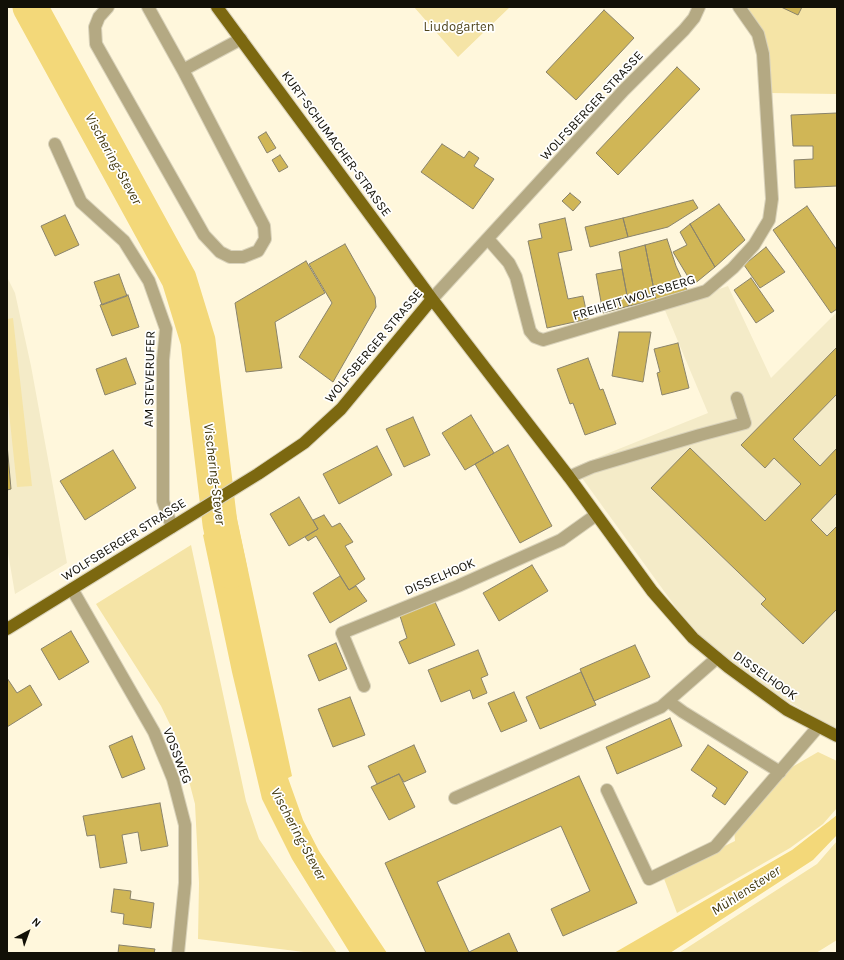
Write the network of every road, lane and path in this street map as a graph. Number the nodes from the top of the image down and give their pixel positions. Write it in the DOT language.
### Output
graph roads {
  1 [pos="108,7"];
  2 [pos="148,7"];
  3 [pos="217,7"];
  4 [pos="699,7"];
  5 [pos="739,7"];
  6 [pos="241,39"];
  7 [pos="183,70"];
  8 [pos="55,144"];
  9 [pos="488,238"];
  10 [pos="432,299"];
  11 [pos="737,398"];
  12 [pos="569,477"];
  13 [pos="596,515"];
  14 [pos="172,526"];
  15 [pos="72,589"];
  16 [pos="7,630"];
  17 [pos="717,658"];
  18 [pos="364,686"];
  19 [pos="668,701"];
  20 [pos="818,727"];
  21 [pos="837,736"];
  22 [pos="780,772"];
  23 [pos="607,790"];
  24 [pos="455,798"];
  25 [pos="178,953"];
  1 -- 7 [label="street"];
  2 -- 7 [label="street"];
  3 -- 6 [label="main road, KURT-SCHUMACHER-STRASSE"];
  4 -- 9 [label="street, WOLFSBERGER STRASSE"];
  5 -- 9 [label="street, FREIHEIT WOLFSBERG"];
  6 -- 7 [label="street"];
  6 -- 10 [label="main road, KURT-SCHUMACHER-STRASSE"];
  8 -- 14 [label="street, AM STEVERUFER"];
  9 -- 10 [label="street, WOLFSBERGER STRASSE"];
  10 -- 12 [label="main road, DISSELHOOK"];
  10 -- 14 [label="main road, WOLFSBERGER STRASSE"];
  11 -- 12 [label="street"];
  12 -- 13 [label="main road, DISSELHOOK"];
  13 -- 17 [label="main road, DISSELHOOK"];
  13 -- 18 [label="street, DISSELHOOK"];
  14 -- 15 [label="main road, WOLFSBERGER STRASSE"];
  15 -- 16 [label="main road, WOLFSBERGER STRASSE"];
  15 -- 25 [label="street, VOSSWEG"];
  17 -- 19 [label="street"];
  17 -- 20 [label="main road, DISSELHOOK"];
  19 -- 22 [label="street"];
  19 -- 24 [label="street"];
  20 -- 21 [label="main road, DISSELHOOK"];
  20 -- 22 [label="street"];
  22 -- 23 [label="street"];
}
